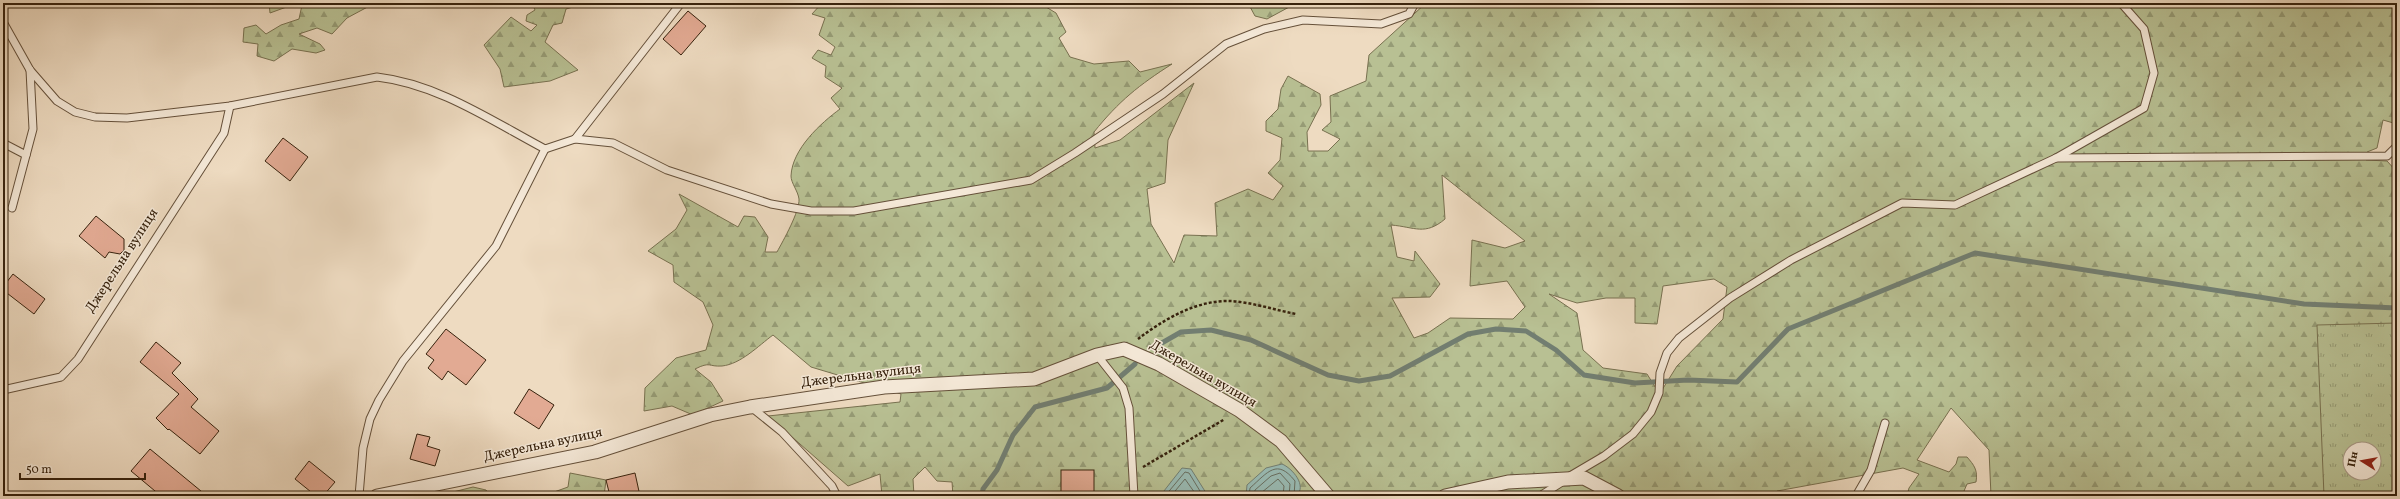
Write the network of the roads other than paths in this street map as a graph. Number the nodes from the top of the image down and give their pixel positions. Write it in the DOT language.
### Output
graph roads {
  1 [pos="681,3"];
  2 [pos="1415,3"];
  3 [pos="2121,3"];
  4 [pos="3,22"];
  5 [pos="30,70"];
  6 [pos="230,106"];
  7 [pos="576,139"];
  8 [pos="3,143"];
  9 [pos="2397,146"];
  10 [pos="545,149"];
  11 [pos="26,155"];
  12 [pos="2056,158"];
  13 [pos="12,208"];
  14 [pos="1097,355"];
  15 [pos="3,390"];
  16 [pos="750,407"];
  17 [pos="1885,423"];
  18 [pos="1565,479"];
  19 [pos="359,496"];
  20 [pos="377,496"];
  21 [pos="837,496"];
  22 [pos="1134,496"];
  23 [pos="1328,496"];
  24 [pos="1445,496"];
  25 [pos="1540,496"];
  26 [pos="1618,496"];
  27 [pos="1856,496"];
  1 -- 7 [label="lane"];
  2 -- 7 [label="lane"];
  3 -- 12 [label="lane"];
  4 -- 5 [label="lane"];
  5 -- 6 [label="lane"];
  5 -- 11 [label="lane"];
  6 -- 10 [label="lane"];
  6 -- 15 [label="lane, Джерельна вулиця"];
  7 -- 10 [label="lane"];
  8 -- 11 [label="lane"];
  9 -- 12 [label="lane"];
  10 -- 19 [label="lane"];
  11 -- 13 [label="lane"];
  12 -- 18 [label="lane"];
  14 -- 16 [label="street, Джерельна вулиця"];
  14 -- 22 [label="lane"];
  14 -- 23 [label="street, Джерельна вулиця"];
  16 -- 20 [label="street, Джерельна вулиця"];
  16 -- 21 [label="lane"];
  17 -- 27 [label="lane"];
  18 -- 24 [label="street"];
  18 -- 25 [label="lane"];
  18 -- 26 [label="street"];
}
